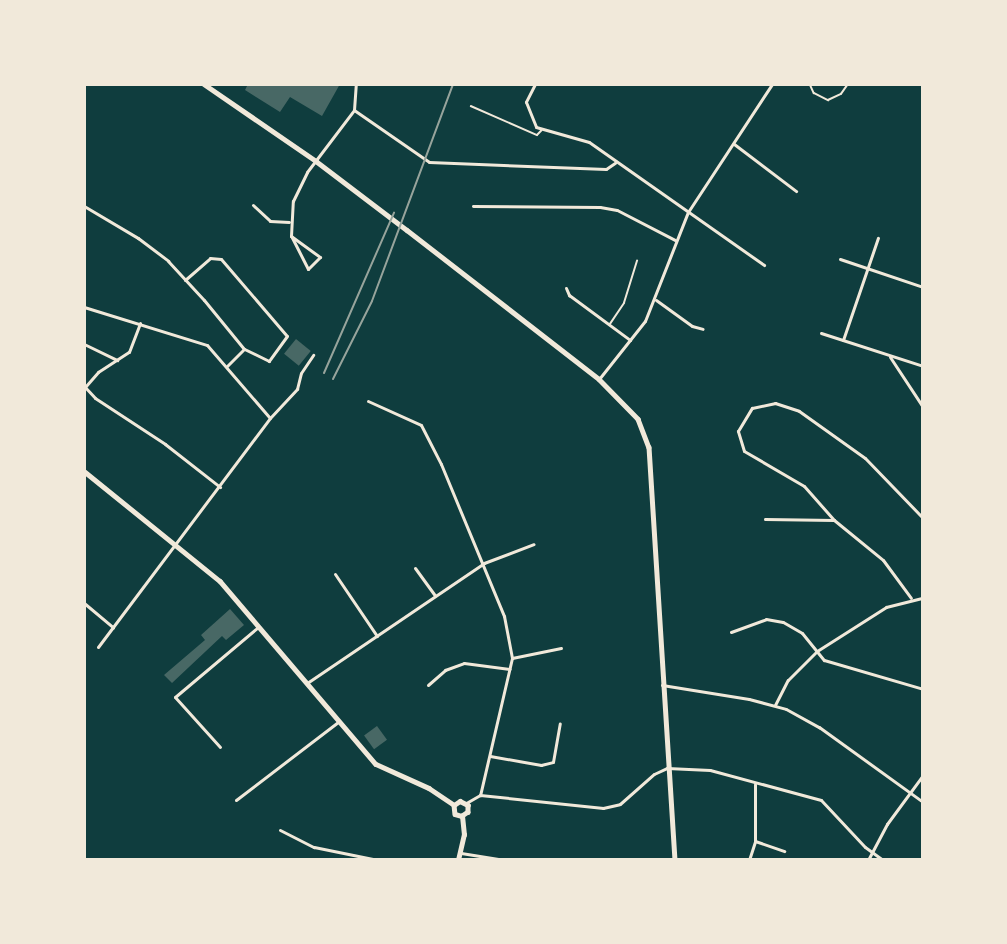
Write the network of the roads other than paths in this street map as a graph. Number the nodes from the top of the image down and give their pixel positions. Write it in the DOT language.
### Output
graph roads {
  1 [pos="204,84"];
  2 [pos="356,84"];
  3 [pos="535,84"];
  4 [pos="772,84"];
  5 [pos="810,84"];
  6 [pos="848,84"];
  7 [pos="471,106"];
  8 [pos="354,110"];
  9 [pos="541,130"];
  10 [pos="734,144"];
  11 [pos="316,161"];
  12 [pos="615,163"];
  13 [pos="796,191"];
  14 [pos="253,205"];
  15 [pos="84,206"];
  16 [pos="473,206"];
  17 [pos="688,212"];
  18 [pos="289,222"];
  19 [pos="291,236"];
  20 [pos="878,238"];
  21 [pos="675,240"];
  22 [pos="840,259"];
  23 [pos="637,261"];
  24 [pos="764,265"];
  25 [pos="867,268"];
  26 [pos="185,280"];
  27 [pos="923,287"];
  28 [pos="566,288"];
  29 [pos="656,300"];
  30 [pos="84,307"];
  31 [pos="140,323"];
  32 [pos="610,324"];
  33 [pos="703,329"];
  34 [pos="821,333"];
  35 [pos="630,340"];
  36 [pos="843,340"];
  37 [pos="84,344"];
  38 [pos="244,349"];
  39 [pos="313,355"];
  40 [pos="889,356"];
  41 [pos="117,360"];
  42 [pos="227,366"];
  43 [pos="923,366"];
  44 [pos="599,379"];
  45 [pos="85,386"];
  46 [pos="368,401"];
  47 [pos="923,407"];
  48 [pos="270,418"];
  49 [pos="84,471"];
  50 [pos="220,487"];
  51 [pos="923,518"];
  52 [pos="765,519"];
  53 [pos="834,520"];
  54 [pos="176,543"];
  55 [pos="534,544"];
  56 [pos="484,563"];
  57 [pos="415,568"];
  58 [pos="335,574"];
  59 [pos="435,596"];
  60 [pos="911,598"];
  61 [pos="923,598"];
  62 [pos="84,603"];
  63 [pos="113,627"];
  64 [pos="258,627"];
  65 [pos="731,632"];
  66 [pos="377,636"];
  67 [pos="98,647"];
  68 [pos="561,648"];
  69 [pos="817,651"];
  70 [pos="512,658"];
  71 [pos="510,669"];
  72 [pos="305,684"];
  73 [pos="428,685"];
  74 [pos="662,685"];
  75 [pos="923,689"];
  76 [pos="775,705"];
  77 [pos="338,723"];
  78 [pos="560,724"];
  79 [pos="220,747"];
  80 [pos="490,756"];
  81 [pos="667,768"];
  82 [pos="923,775"];
  83 [pos="754,784"];
  84 [pos="910,792"];
  85 [pos="480,795"];
  86 [pos="236,800"];
  87 [pos="923,802"];
  88 [pos="466,803"];
  89 [pos="454,805"];
  90 [pos="462,816"];
  91 [pos="280,830"];
  92 [pos="756,841"];
  93 [pos="784,851"];
  94 [pos="461,853"];
  95 [pos="872,853"];
  96 [pos="365,859"];
  97 [pos="378,860"];
  98 [pos="458,860"];
  99 [pos="504,860"];
  100 [pos="675,860"];
  101 [pos="749,860"];
  102 [pos="868,860"];
  103 [pos="883,860"];
  1 -- 11 [label="street"];
  2 -- 8 [label="street"];
  3 -- 9 [label="street"];
  4 -- 10 [label="street"];
  5 -- 6 [label="lane"];
  7 -- 9 [label="lane"];
  8 -- 11 [label="street"];
  8 -- 12 [label="street"];
  9 -- 12 [label="street"];
  10 -- 13 [label="street"];
  10 -- 17 [label="street"];
  11 -- 18 [label="street"];
  11 -- 44 [label="street"];
  12 -- 17 [label="street"];
  14 -- 18 [label="street"];
  15 -- 26 [label="street"];
  16 -- 21 [label="street"];
  17 -- 21 [label="street"];
  17 -- 24 [label="street"];
  18 -- 19 [label="street"];
  19 -- 19 [label="street"];
  20 -- 25 [label="street"];
  21 -- 29 [label="street"];
  22 -- 25 [label="street"];
  23 -- 32 [label="lane"];
  25 -- 27 [label="street"];
  25 -- 36 [label="street"];
  26 -- 38 [label="street"];
  26 -- 38 [label="street"];
  28 -- 32 [label="street"];
  29 -- 33 [label="street"];
  29 -- 35 [label="street"];
  30 -- 31 [label="street"];
  31 -- 41 [label="street"];
  31 -- 42 [label="street"];
  32 -- 35 [label="street"];
  34 -- 36 [label="street"];
  35 -- 44 [label="street"];
  36 -- 40 [label="street"];
  37 -- 41 [label="street"];
  38 -- 42 [label="street"];
  39 -- 48 [label="street"];
  40 -- 43 [label="street"];
  40 -- 47 [label="street"];
  41 -- 45 [label="street"];
  42 -- 48 [label="street"];
  44 -- 74 [label="street"];
  45 -- 50 [label="street"];
  46 -- 56 [label="street"];
  48 -- 50 [label="street"];
  49 -- 54 [label="street"];
  50 -- 54 [label="street"];
  51 -- 53 [label="street"];
  52 -- 53 [label="street"];
  53 -- 60 [label="street"];
  54 -- 63 [label="street"];
  54 -- 64 [label="street"];
  55 -- 56 [label="street"];
  56 -- 59 [label="street"];
  56 -- 70 [label="street"];
  57 -- 59 [label="street"];
  58 -- 66 [label="street"];
  59 -- 66 [label="street"];
  60 -- 61 [label="street"];
  60 -- 69 [label="street"];
  62 -- 63 [label="street"];
  63 -- 67 [label="street"];
  64 -- 72 [label="street"];
  64 -- 79 [label="street"];
  65 -- 69 [label="street"];
  66 -- 72 [label="street"];
  68 -- 70 [label="street"];
  69 -- 75 [label="street"];
  69 -- 76 [label="street"];
  70 -- 71 [label="street"];
  71 -- 73 [label="street"];
  71 -- 80 [label="street"];
  72 -- 77 [label="street"];
  74 -- 76 [label="street"];
  74 -- 81 [label="street"];
  76 -- 84 [label="street"];
  77 -- 86 [label="street"];
  77 -- 89 [label="street"];
  78 -- 80 [label="street"];
  80 -- 85 [label="street"];
  81 -- 83 [label="street"];
  81 -- 85 [label="street"];
  81 -- 100 [label="street"];
  82 -- 84 [label="street"];
  83 -- 92 [label="street"];
  83 -- 95 [label="street"];
  84 -- 87 [label="street"];
  84 -- 95 [label="street"];
  85 -- 88 [label="street"];
  88 -- 89 [label="street"];
  88 -- 90 [label="street"];
  89 -- 90 [label="street"];
  90 -- 94 [label="street"];
  91 -- 96 [label="street"];
  92 -- 93 [label="street"];
  92 -- 101 [label="street"];
  94 -- 98 [label="street"];
  94 -- 99 [label="street"];
  95 -- 102 [label="street"];
  95 -- 103 [label="street"];
  96 -- 97 [label="street"];
}
